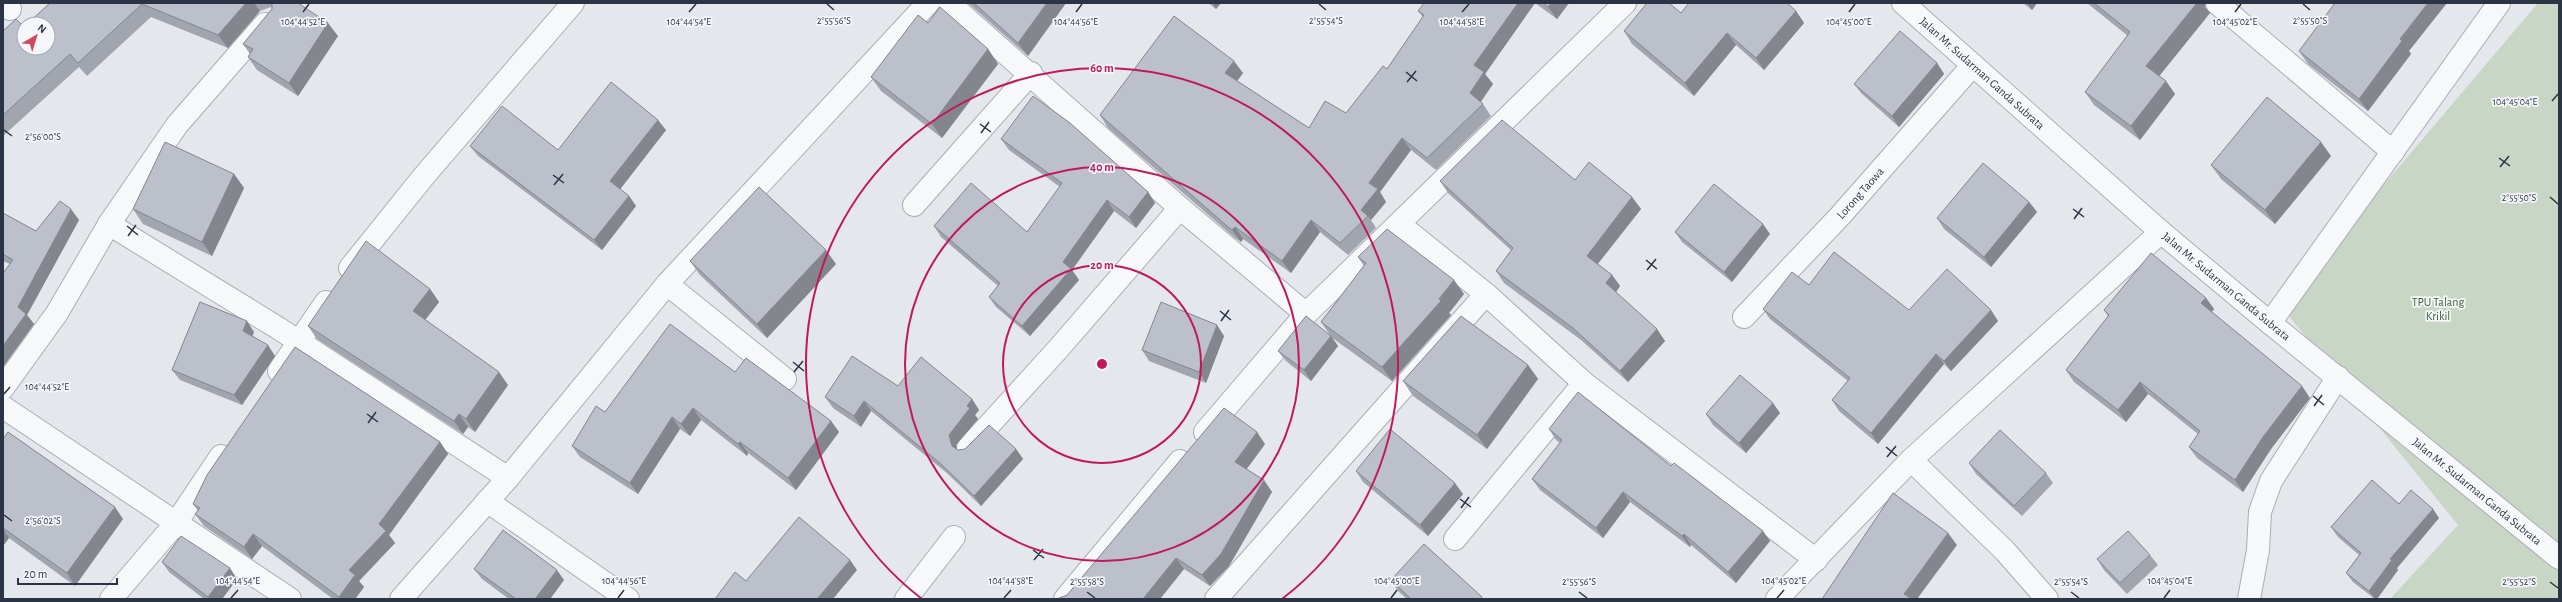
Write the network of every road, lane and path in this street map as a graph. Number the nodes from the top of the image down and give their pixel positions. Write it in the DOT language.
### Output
graph roads {
  1 [pos="928,3"];
  2 [pos="949,3"];
  3 [pos="1625,3"];
  4 [pos="1903,3"];
  5 [pos="2217,3"];
  6 [pos="2500,3"];
  7 [pos="572,4"];
  8 [pos="269,19"];
  9 [pos="1973,65"];
  10 [pos="1031,73"];
  11 [pos="2393,152"];
  12 [pos="914,205"];
  13 [pos="1180,208"];
  14 [pos="109,224"];
  15 [pos="1399,224"];
  16 [pos="2161,232"];
  17 [pos="667,284"];
  18 [pos="1486,294"];
  19 [pos="1306,314"];
  20 [pos="1744,317"];
  21 [pos="2270,323"];
  22 [pos="298,342"];
  23 [pos="2338,377"];
  24 [pos="785,379"];
  25 [pos="1584,383"];
  26 [pos="268,387"];
  27 [pos="3,388"];
  28 [pos="3,407"];
  29 [pos="233,439"];
  30 [pos="968,448"];
  31 [pos="1911,460"];
  32 [pos="508,478"];
  33 [pos="487,501"];
  34 [pos="176,522"];
  35 [pos="954,537"];
  36 [pos="1455,539"];
  37 [pos="2559,558"];
  38 [pos="1816,560"];
  39 [pos="111,599"];
  40 [pos="290,599"];
  41 [pos="401,599"];
  42 [pos="628,599"];
  43 [pos="906,599"];
  44 [pos="1065,599"];
  45 [pos="1216,599"];
  46 [pos="1777,599"];
  47 [pos="2047,599"];
  48 [pos="2249,599"];
  1 -- 17 [label="street"];
  2 -- 10 [label="street"];
  3 -- 15 [label="street"];
  4 -- 9 [label="street, Jalan Mr. Sudarman Ganda Subrata"];
  5 -- 11 [label="street"];
  6 -- 11 [label="street"];
  7 -- 22 [label="street"];
  8 -- 14 [label="street"];
  9 -- 16 [label="street, Jalan Mr. Sudarman Ganda Subrata"];
  9 -- 20 [label="street, Lorong Taowa"];
  10 -- 12 [label="street"];
  10 -- 13 [label="street"];
  11 -- 21 [label="street"];
  13 -- 19 [label="street"];
  13 -- 30 [label="street"];
  14 -- 22 [label="street"];
  14 -- 27 [label="street"];
  15 -- 18 [label="street"];
  15 -- 19 [label="street"];
  16 -- 21 [label="street, Jalan Mr. Sudarman Ganda Subrata"];
  16 -- 31 [label="street"];
  17 -- 24 [label="street"];
  17 -- 32 [label="street"];
  18 -- 25 [label="street"];
  18 -- 45 [label="street"];
  19 -- 44 [label="street"];
  21 -- 23 [label="street, Jalan Mr. Sudarman Ganda Subrata"];
  22 -- 26 [label="street"];
  22 -- 32 [label="street"];
  23 -- 37 [label="street, Jalan Mr. Sudarman Ganda Subrata"];
  23 -- 48 [label="street"];
  25 -- 36 [label="street"];
  25 -- 38 [label="street"];
  28 -- 34 [label="street"];
  29 -- 34 [label="street"];
  31 -- 38 [label="street"];
  31 -- 47 [label="street"];
  32 -- 33 [label="street"];
  33 -- 41 [label="street"];
  33 -- 42 [label="street"];
  34 -- 39 [label="street"];
  34 -- 40 [label="street"];
  35 -- 43 [label="street"];
  38 -- 46 [label="street"];
}
